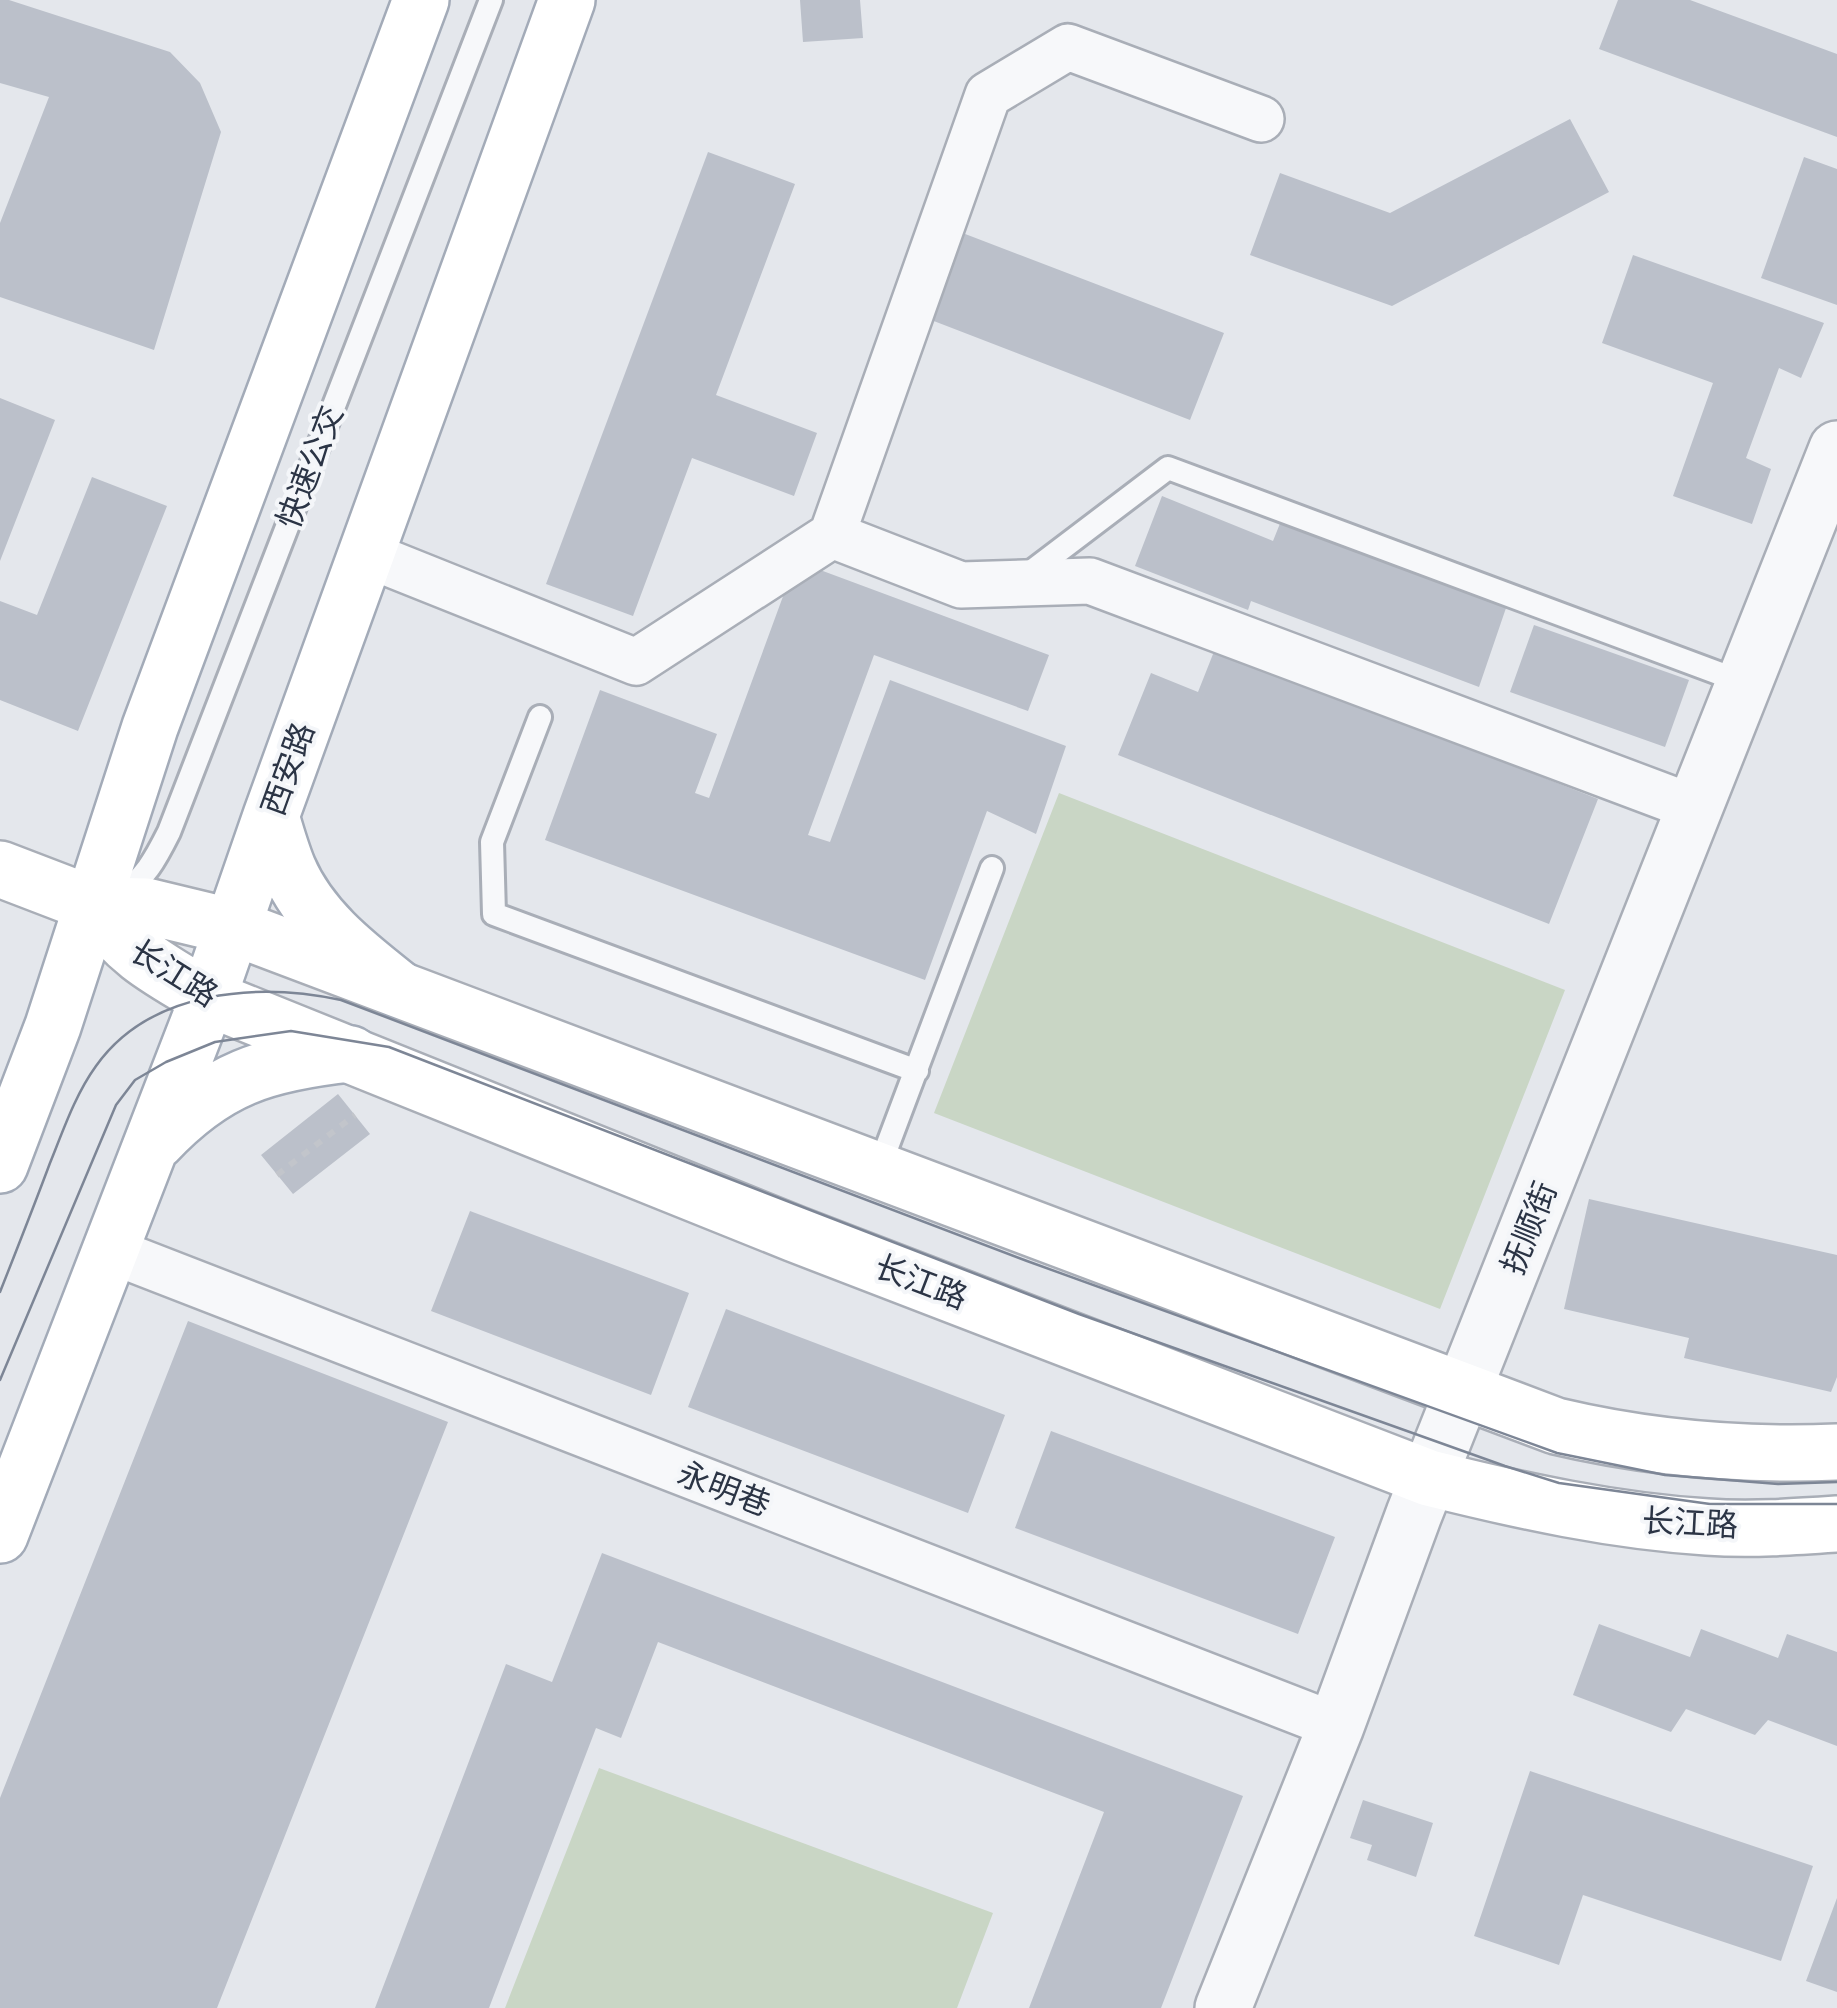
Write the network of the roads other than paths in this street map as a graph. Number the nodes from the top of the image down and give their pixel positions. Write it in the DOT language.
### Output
graph roads {
  1 [pos="421,0"];
  2 [pos="491,0"];
  3 [pos="567,0"];
  4 [pos="1261,119"];
  5 [pos="1837,449"];
  6 [pos="1823,526"];
  7 [pos="832,536"];
  8 [pos="366,554"];
  9 [pos="1016,583"];
  10 [pos="1746,683"];
  11 [pos="540,717"];
  12 [pos="1697,808"];
  13 [pos="270,816"];
  14 [pos="169,832"];
  15 [pos="992,868"];
  16 [pos="0,869"];
  17 [pos="233,927"];
  18 [pos="154,943"];
  19 [pos="399,989"];
  20 [pos="352,1054"];
  21 [pos="917,1071"];
  22 [pos="150,1148"];
  23 [pos="0,1165"];
  24 [pos="879,1168"];
  25 [pos="112,1251"];
  26 [pos="1464,1391"];
  27 [pos="1837,1452"];
  28 [pos="1429,1478"];
  29 [pos="1837,1524"];
  30 [pos="0,1535"];
  31 [pos="1336,1726"];
  32 [pos="1223,2008"];
  1 -- 18 [label="main road, 西安路"];
  2 -- 14 [label="lane, 快速公交"];
  3 -- 8 [label="main road, 西安路"];
  4 -- 7 [label="street"];
  5 -- 6 [label="street, 抚顺街"];
  6 -- 10 [label="street, 抚顺街"];
  7 -- 8 [label="street"];
  7 -- 9 [label="street"];
  8 -- 13 [label="main road, 西安路"];
  9 -- 10 [label="lane"];
  9 -- 12 [label="street"];
  10 -- 12 [label="street, 抚顺街"];
  11 -- 21 [label="lane"];
  12 -- 26 [label="street, 抚顺街"];
  13 -- 17 [label="main road, 西安路"];
  13 -- 19 [label="main road"];
  14 -- 18 [label="lane"];
  14 -- 18 [label="lane, 快速公交"];
  15 -- 21 [label="lane"];
  16 -- 18 [label="main road"];
  17 -- 18 [label="main road, 西安路"];
  17 -- 18 [label="main road, 长江路"];
  17 -- 19 [label="main road, 长江路"];
  18 -- 20 [label="main road, 长江路"];
  18 -- 22 [label="main road, 西安路"];
  18 -- 23 [label="main road, 西安路"];
  19 -- 24 [label="main road, 长江路"];
  20 -- 22 [label="main road"];
  20 -- 28 [label="main road, 长江路"];
  21 -- 24 [label="lane"];
  22 -- 25 [label="main road, 西安路"];
  24 -- 26 [label="main road, 长江路"];
  25 -- 30 [label="main road, 西安路"];
  25 -- 31 [label="street, 永明巷"];
  26 -- 27 [label="main road, 长江路"];
  26 -- 28 [label="street, 抚顺街"];
  28 -- 29 [label="main road, 长江路"];
  28 -- 31 [label="street, 抚顺街"];
  31 -- 32 [label="street, 抚顺街"];
}
